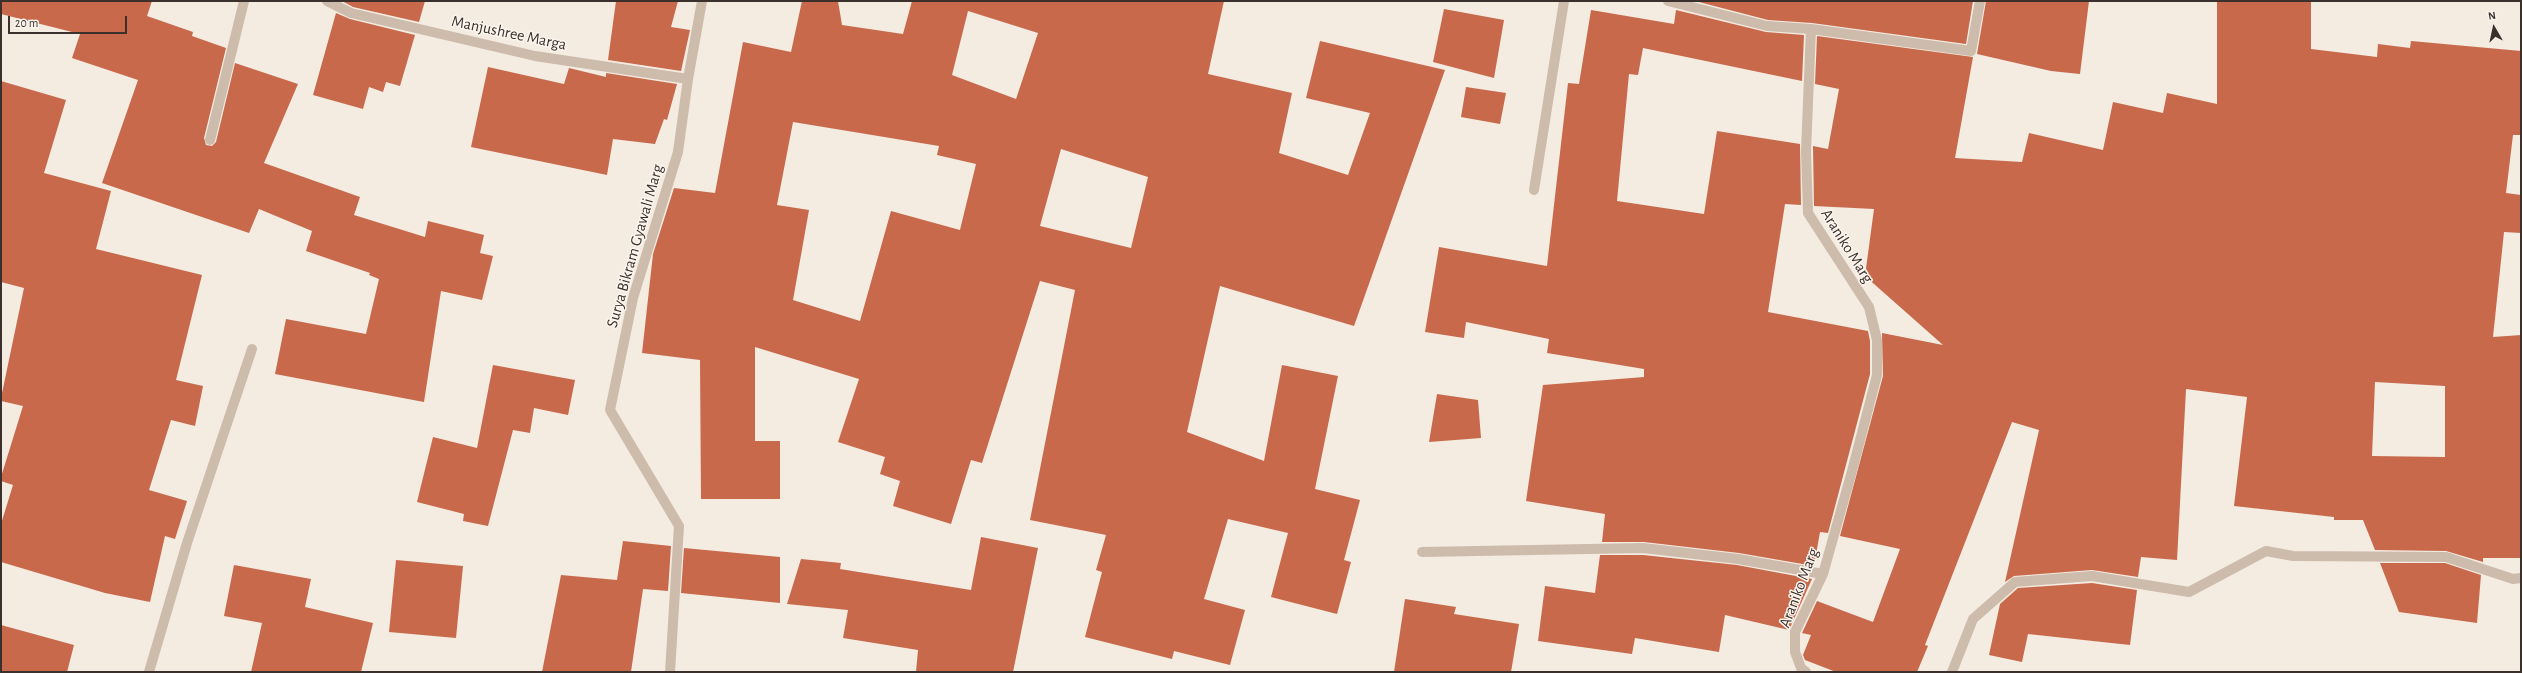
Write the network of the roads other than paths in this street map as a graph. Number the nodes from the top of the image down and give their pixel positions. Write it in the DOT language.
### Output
graph roads {
  1 [pos="244,1"];
  2 [pos="327,1"];
  3 [pos="702,1"];
  4 [pos="1564,1"];
  5 [pos="1668,1"];
  6 [pos="1980,1"];
  7 [pos="1810,29"];
  8 [pos="688,79"];
  9 [pos="210,140"];
  10 [pos="1534,190"];
  11 [pos="252,349"];
  12 [pos="1422,552"];
  13 [pos="1823,574"];
  14 [pos="2521,578"];
  15 [pos="149,672"];
  16 [pos="670,672"];
  17 [pos="1806,672"];
  18 [pos="1952,672"];
  1 -- 9 [label="street"];
  2 -- 8 [label="street, Manjushree Marga"];
  3 -- 8 [label="street, Surya Bikram Gyawali Marg"];
  4 -- 10 [label="street"];
  5 -- 7 [label="street"];
  6 -- 7 [label="street"];
  7 -- 13 [label="street, Araniko Marg"];
  8 -- 16 [label="street, Surya Bikram Gyawali Marg"];
  11 -- 15 [label="street"];
  12 -- 13 [label="street"];
  13 -- 17 [label="street, Araniko Marg"];
  14 -- 18 [label="street"];
}
